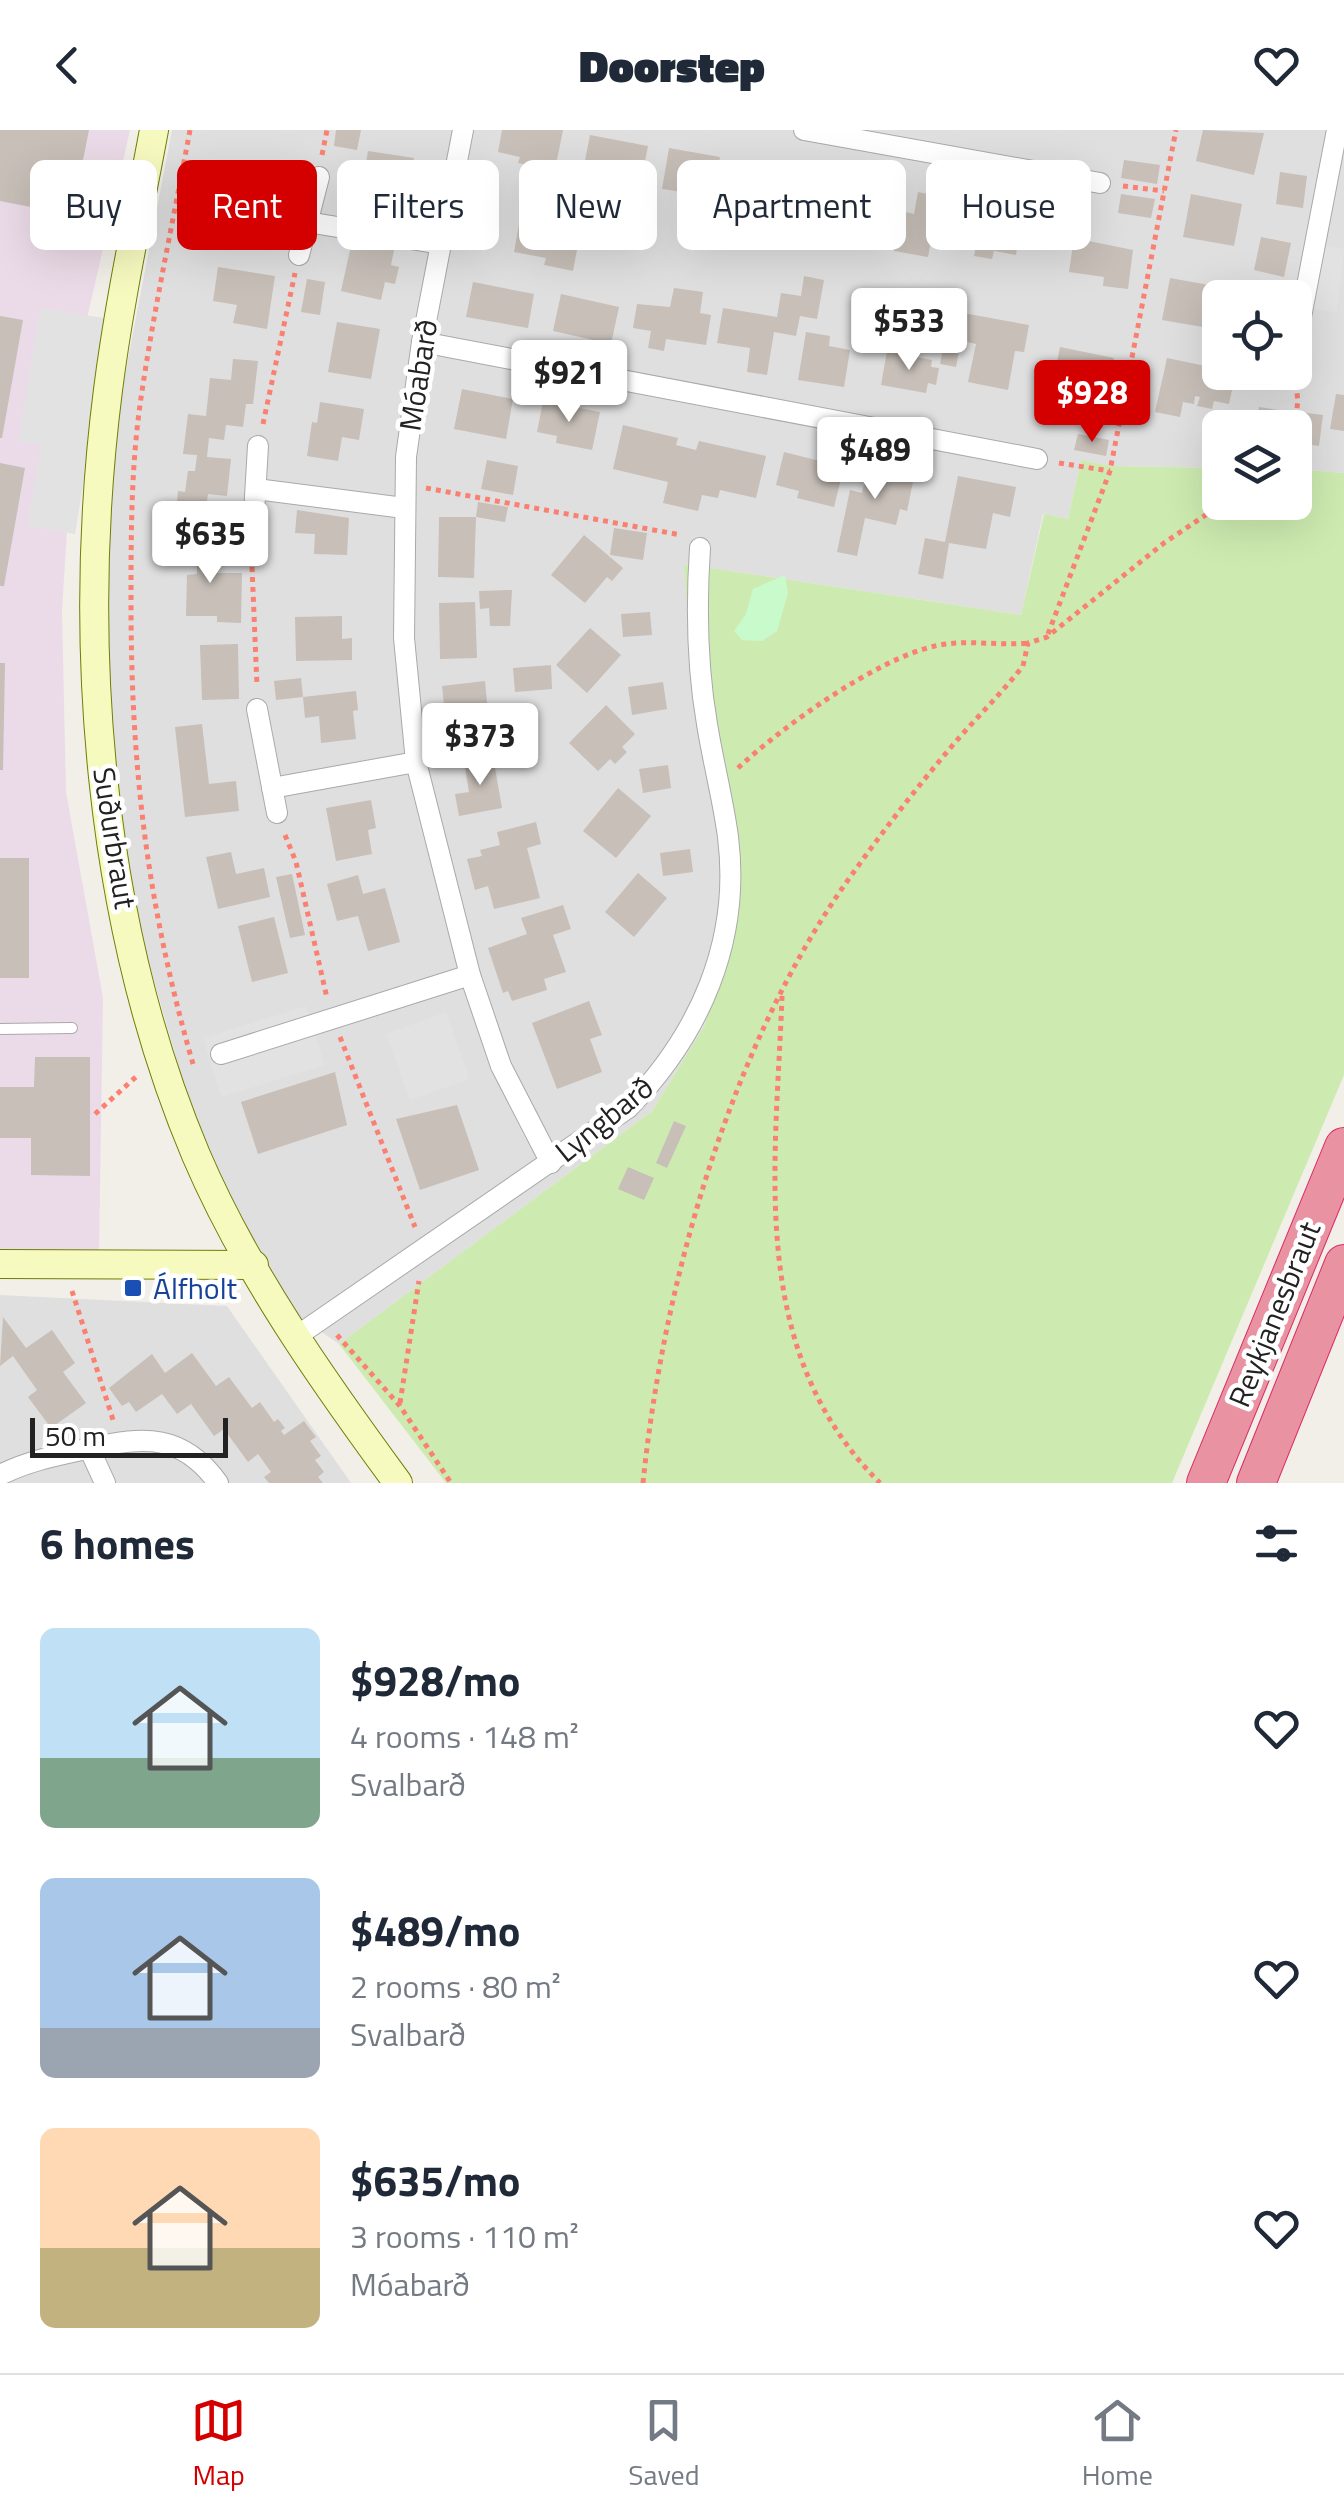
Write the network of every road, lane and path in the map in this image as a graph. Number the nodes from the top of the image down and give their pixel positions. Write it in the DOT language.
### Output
graph roads {
  1 [pos="154,130"];
  2 [pos="190,130"];
  3 [pos="464,130"];
  4 [pos="804,130"];
  5 [pos="1176,130"];
  6 [pos="1337,130"];
  7 [pos="458,160"];
  8 [pos="318,177"];
  9 [pos="317,181"];
  10 [pos="1100,183"];
  11 [pos="1164,191"];
  12 [pos="299,250"];
  13 [pos="440,250"];
  14 [pos="298,255"];
  15 [pos="1308,280"];
  16 [pos="422,342"];
  17 [pos="258,446"];
  18 [pos="1037,459"];
  19 [pos="1110,471"];
  20 [pos="405,484"];
  21 [pos="256,489"];
  22 [pos="404,508"];
  23 [pos="1202,517"];
  24 [pos="252,547"];
  25 [pos="700,548"];
  26 [pos="1046,637"];
  27 [pos="1028,643"];
  28 [pos="257,709"];
  29 [pos="416,762"];
  30 [pos="719,785"];
  31 [pos="272,788"];
  32 [pos="277,814"];
  33 [pos="470,976"];
  34 [pos="782,992"];
  35 [pos="333,1018"];
  36 [pos="72,1028"];
  37 [pos="0,1030"];
  38 [pos="221,1054"];
  39 [pos="158,1056"];
  40 [pos="195,1070"];
  41 [pos="95,1114"];
  42 [pos="1344,1147"];
  43 [pos="551,1163"];
  44 [pos="424,1250"];
  45 [pos="0,1264"];
  46 [pos="1344,1264"];
  47 [pos="254,1265"];
  48 [pos="58,1266"];
  49 [pos="323,1319"];
  50 [pos="297,1336"];
  51 [pos="400,1406"];
  52 [pos="119,1440"];
  53 [pos="89,1448"];
  54 [pos="0,1475"];
  55 [pos="105,1483"];
  56 [pos="218,1483"];
  57 [pos="398,1483"];
  58 [pos="451,1483"];
  59 [pos="643,1483"];
  60 [pos="880,1483"];
  61 [pos="1206,1483"];
  62 [pos="1256,1483"];
  1 -- 39 [label="street, Suðurbraut"];
  2 -- 40 [label="path"];
  3 -- 7 [label="street, Móabarð"];
  4 -- 10 [label="street"];
  5 -- 11 [label="path"];
  6 -- 15 [label="street"];
  8 -- 9 [label="street"];
  10 -- 11 [label="path"];
  11 -- 19 [label="path"];
  12 -- 14 [label="street"];
  13 -- 16 [label="street, Móabarð"];
  14 -- 17 [label="path"];
  16 -- 18 [label="street"];
  16 -- 20 [label="street, Móabarð"];
  17 -- 21 [label="street"];
  18 -- 19 [label="path"];
  19 -- 26 [label="path"];
  20 -- 22 [label="street, Móabarð"];
  20 -- 25 [label="path"];
  21 -- 22 [label="street"];
  21 -- 24 [label="street"];
  22 -- 29 [label="street, Móabarð"];
  23 -- 26 [label="path"];
  24 -- 28 [label="path"];
  25 -- 30 [label="street, Lyngbarð"];
  26 -- 27 [label="path"];
  27 -- 30 [label="path"];
  27 -- 34 [label="path"];
  28 -- 31 [label="street"];
  29 -- 31 [label="street"];
  29 -- 33 [label="street, Móabarð"];
  30 -- 43 [label="street, Lyngbarð"];
  31 -- 32 [label="street"];
  32 -- 35 [label="path"];
  33 -- 35 [label="street"];
  33 -- 43 [label="street, Móabarð"];
  34 -- 59 [label="path"];
  34 -- 60 [label="path"];
  35 -- 38 [label="street"];
  35 -- 44 [label="path"];
  36 -- 37 [label="lane"];
  39 -- 41 [label="path"];
  39 -- 47 [label="street, Suðurbraut"];
  42 -- 61 [label="highway, Reykjanesbraut"];
  43 -- 44 [label="street, Lyngbarð"];
  44 -- 49 [label="street, Lyngbarð"];
  44 -- 51 [label="path"];
  45 -- 48 [label="street"];
  46 -- 62 [label="highway, Reykjanesbraut"];
  47 -- 48 [label="street"];
  47 -- 50 [label="street, Suðurbraut"];
  48 -- 52 [label="path"];
  49 -- 50 [label="street, Lyngbarð"];
  49 -- 51 [label="path"];
  50 -- 57 [label="street, Suðurbraut"];
  51 -- 58 [label="path"];
  52 -- 53 [label="street"];
  52 -- 56 [label="street"];
  53 -- 54 [label="street"];
  53 -- 55 [label="street"];
}
